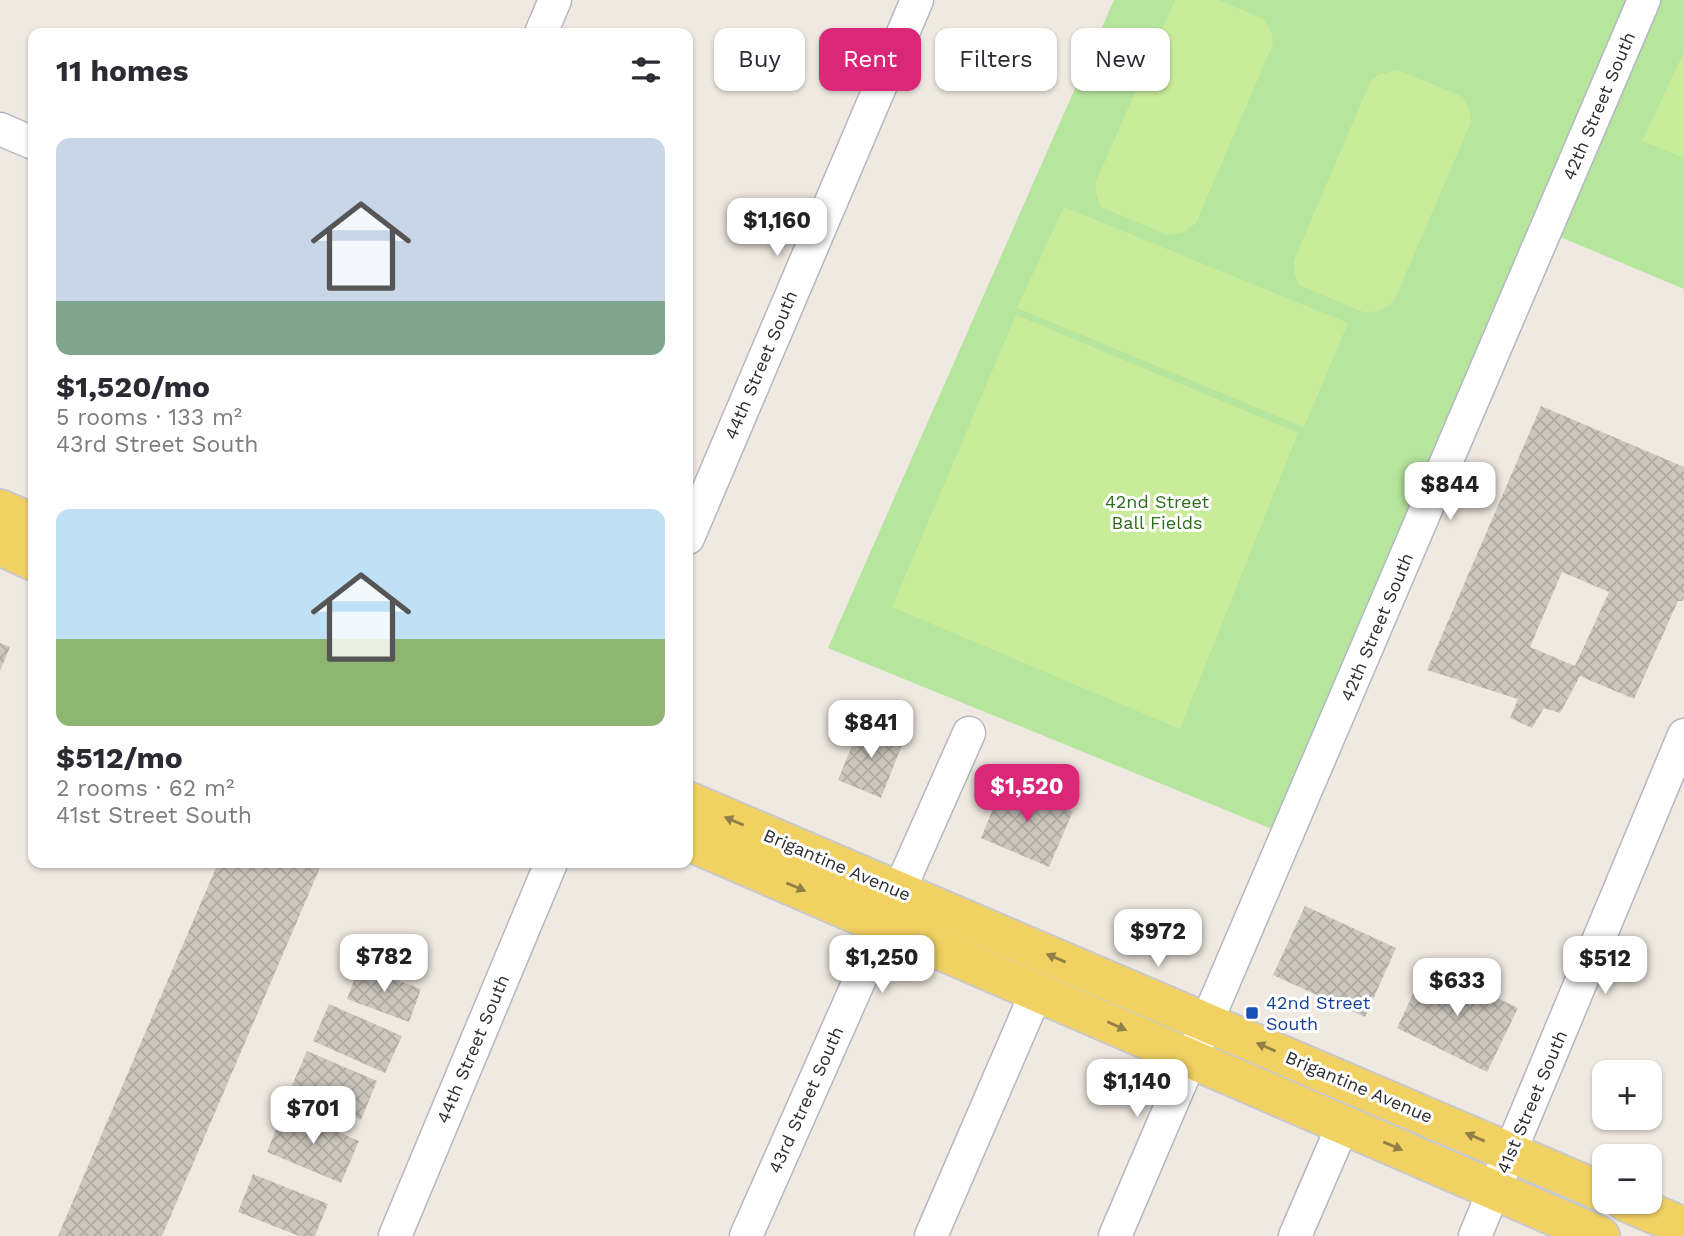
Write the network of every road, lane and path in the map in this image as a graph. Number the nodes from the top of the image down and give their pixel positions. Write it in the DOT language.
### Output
graph roads {
  1 [pos="916,0"];
  2 [pos="1644,0"];
  3 [pos="0,129"];
  4 [pos="28,142"];
  5 [pos="0,509"];
  6 [pos="28,521"];
  7 [pos="693,526"];
  8 [pos="0,546"];
  9 [pos="28,559"];
  10 [pos="969,733"];
  11 [pos="1684,735"];
  12 [pos="693,803"];
  13 [pos="693,843"];
  14 [pos="549,868"];
  15 [pos="900,891"];
  16 [pos="884,925"];
  17 [pos="1037,991"];
  18 [pos="1206,1021"];
  19 [pos="1191,1058"];
  20 [pos="1343,1125"];
  21 [pos="1511,1153"];
  22 [pos="1592,1187"];
  23 [pos="1495,1191"];
  24 [pos="1654,1214"];
  25 [pos="1684,1227"];
  26 [pos="395,1236"];
  27 [pos="746,1236"];
  28 [pos="931,1236"];
  29 [pos="1115,1236"];
  30 [pos="1295,1236"];
  31 [pos="1475,1236"];
  32 [pos="1600,1236"];
  1 -- 7 [label="street, 44th Street South"];
  2 -- 18 [label="street, 42th Street South"];
  3 -- 4 [label="street"];
  5 -- 6 [label="main road"];
  8 -- 9 [label="main road"];
  10 -- 15 [label="street, 43rd Street South"];
  11 -- 21 [label="street, 41st Street South"];
  15 -- 12 [label="main road, Brigantine Avenue, one-way"];
  13 -- 16 [label="main road, Brigantine Avenue, one-way"];
  14 -- 26 [label="street, 44th Street South"];
  15 -- 16 [label="street, 43rd Street South"];
  18 -- 15 [label="main road, Brigantine Avenue, one-way"];
  16 -- 17 [label="main road, Brigantine Avenue"];
  16 -- 27 [label="street, 43rd Street South"];
  17 -- 19 [label="main road, Brigantine Avenue, one-way"];
  17 -- 28 [label="street"];
  18 -- 19 [label="street"];
  21 -- 18 [label="main road, Brigantine Avenue, one-way"];
  19 -- 20 [label="main road, Brigantine Avenue"];
  19 -- 29 [label="street"];
  20 -- 23 [label="main road, Brigantine Avenue, one-way"];
  20 -- 30 [label="street"];
  21 -- 22 [label="main road, Brigantine Avenue"];
  21 -- 23 [label="street, 41st Street South"];
  23 -- 31 [label="street, 41st Street South"];
  23 -- 32 [label="main road, Brigantine Avenue"];
  24 -- 25 [label="main road"];
}
